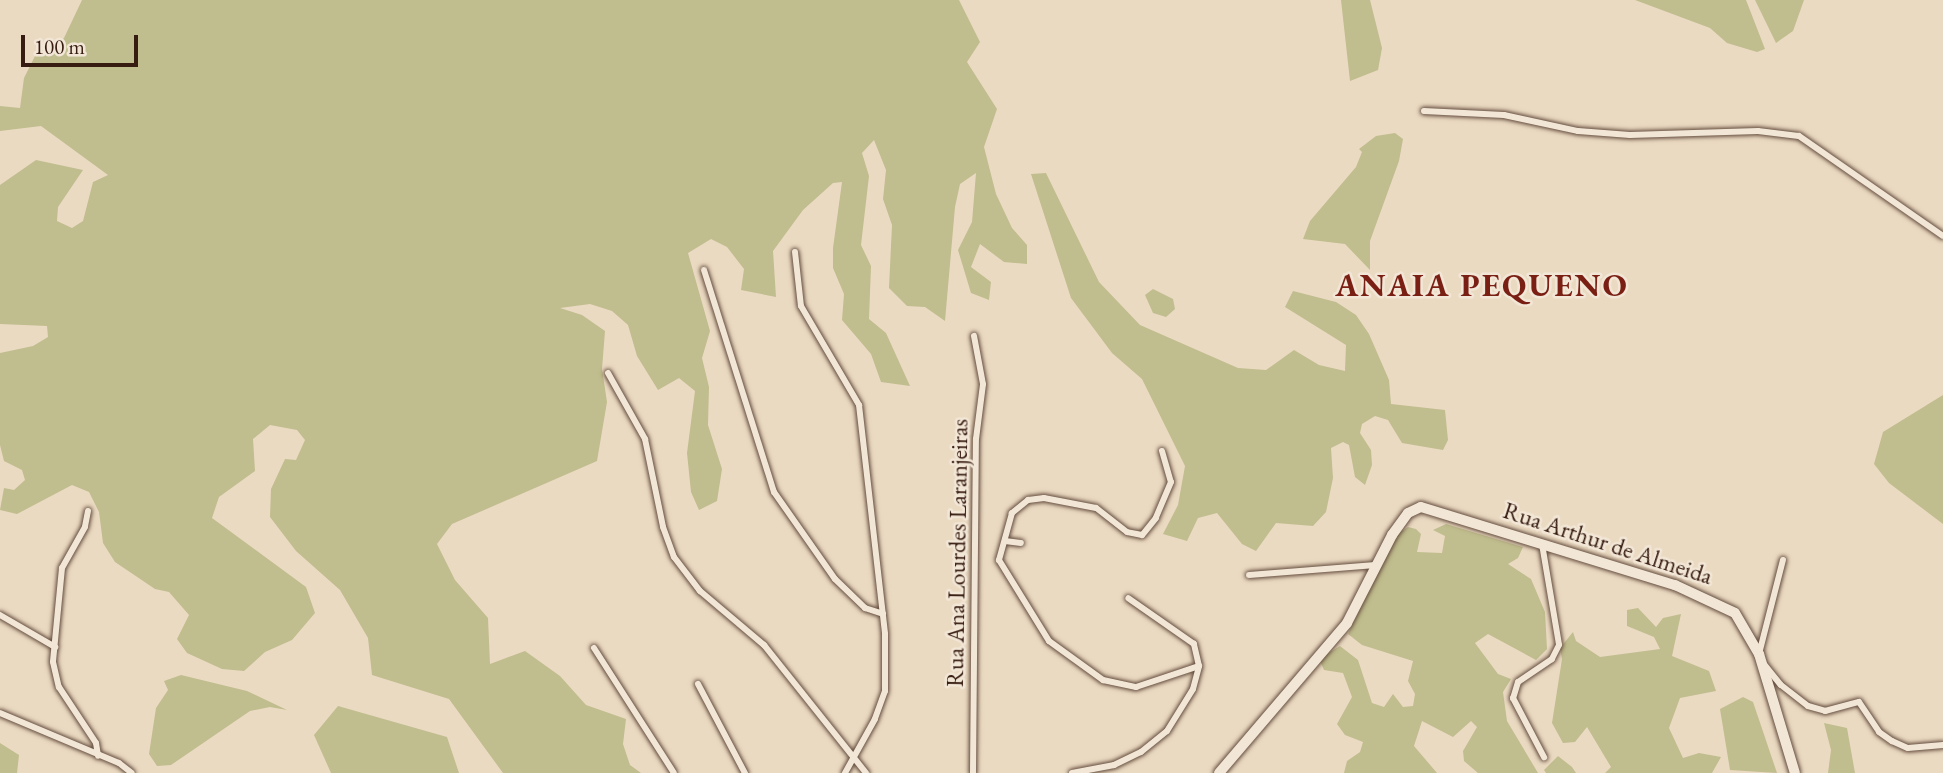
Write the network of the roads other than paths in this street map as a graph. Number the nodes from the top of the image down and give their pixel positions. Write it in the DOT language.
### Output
graph roads {
  1 [pos="1424,111"];
  2 [pos="1943,236"];
  3 [pos="795,252"];
  4 [pos="704,270"];
  5 [pos="974,336"];
  6 [pos="608,373"];
  7 [pos="1162,451"];
  8 [pos="88,511"];
  9 [pos="1005,541"];
  10 [pos="1541,542"];
  11 [pos="1021,543"];
  12 [pos="1783,560"];
  13 [pos="1377,565"];
  14 [pos="1249,575"];
  15 [pos="1128,598"];
  16 [pos="883,614"];
  17 [pos="0,615"];
  18 [pos="55,647"];
  19 [pos="594,648"];
  20 [pos="1760,657"];
  21 [pos="1199,666"];
  22 [pos="698,684"];
  23 [pos="0,713"];
  24 [pos="1943,745"];
  25 [pos="98,756"];
  26 [pos="1544,757"];
  27 [pos="855,758"];
  28 [pos="132,773"];
  29 [pos="674,773"];
  30 [pos="745,773"];
  31 [pos="845,773"];
  32 [pos="866,773"];
  33 [pos="974,773"];
  34 [pos="1072,773"];
  35 [pos="1219,773"];
  36 [pos="1795,773"];
  1 -- 2 [label="street"];
  3 -- 16 [label="street"];
  4 -- 16 [label="street"];
  5 -- 33 [label="street, Rua Ana Lourdes Laranjeiras"];
  6 -- 27 [label="street"];
  7 -- 9 [label="street"];
  8 -- 18 [label="street"];
  9 -- 11 [label="street"];
  9 -- 21 [label="street"];
  10 -- 13 [label="street, Rua Arthur de Almeida"];
  10 -- 20 [label="street, Rua Arthur de Almeida"];
  10 -- 26 [label="street"];
  12 -- 20 [label="street"];
  13 -- 14 [label="street"];
  13 -- 35 [label="street"];
  15 -- 21 [label="street"];
  16 -- 27 [label="street"];
  17 -- 18 [label="street"];
  18 -- 25 [label="street"];
  19 -- 29 [label="street"];
  20 -- 24 [label="street"];
  20 -- 36 [label="street, Rua Arthur de Almeida"];
  21 -- 34 [label="street"];
  22 -- 30 [label="street"];
  23 -- 25 [label="street"];
  25 -- 28 [label="street"];
  27 -- 31 [label="street"];
  27 -- 32 [label="street"];
}
